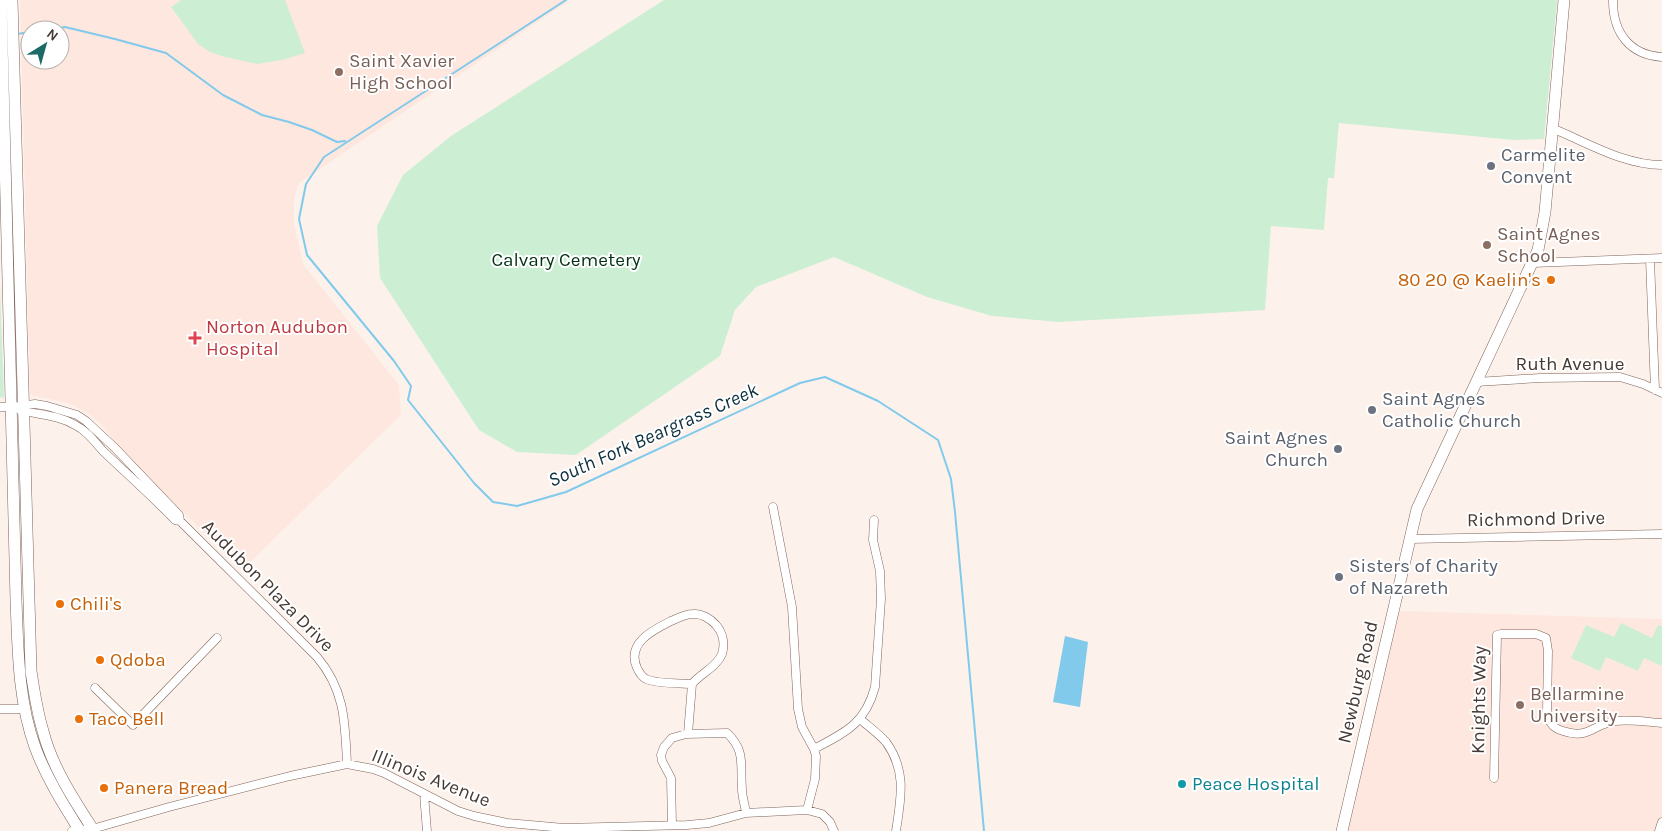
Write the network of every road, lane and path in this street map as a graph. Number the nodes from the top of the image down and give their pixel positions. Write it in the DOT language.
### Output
graph roads {
  1 [pos="1,0"];
  2 [pos="12,0"];
  3 [pos="1564,0"];
  4 [pos="1612,0"];
  5 [pos="1662,57"];
  6 [pos="1554,129"];
  7 [pos="1662,165"];
  8 [pos="1662,258"];
  9 [pos="1650,259"];
  10 [pos="1533,263"];
  11 [pos="1476,382"];
  12 [pos="1659,392"];
  13 [pos="14,408"];
  14 [pos="773,507"];
  15 [pos="874,520"];
  16 [pos="1662,534"];
  17 [pos="1410,538"];
  18 [pos="217,638"];
  19 [pos="692,684"];
  20 [pos="95,688"];
  21 [pos="0,708"];
  22 [pos="25,709"];
  23 [pos="860,719"];
  24 [pos="1662,723"];
  25 [pos="688,734"];
  26 [pos="814,749"];
  27 [pos="347,764"];
  28 [pos="1494,778"];
  29 [pos="424,794"];
  30 [pos="807,810"];
  31 [pos="746,813"];
  32 [pos="1662,822"];
  33 [pos="672,825"];
  34 [pos="77,830"];
  35 [pos="93,830"];
  36 [pos="426,831"];
  37 [pos="834,831"];
  38 [pos="896,831"];
  39 [pos="1342,831"];
  40 [pos="1659,831"];
  1 -- 13 [label="main road"];
  2 -- 13 [label="main road"];
  3 -- 6 [label="main road, Newburg Road"];
  4 -- 5 [label="street"];
  6 -- 7 [label="street"];
  6 -- 10 [label="main road, Newburg Road"];
  8 -- 9 [label="street"];
  9 -- 10 [label="street"];
  9 -- 12 [label="street"];
  10 -- 11 [label="main road, Newburg Road"];
  11 -- 12 [label="street, Ruth Avenue"];
  11 -- 17 [label="main road, Newburg Road"];
  13 -- 22 [label="main road"];
  13 -- 27 [label="street, Audubon Plaza Drive"];
  13 -- 35 [label="main road"];
  14 -- 26 [label="street"];
  15 -- 23 [label="street"];
  16 -- 17 [label="street, Richmond Drive"];
  17 -- 39 [label="main road, Newburg Road"];
  18 -- 20 [label="street"];
  19 -- 19 [label="street"];
  19 -- 25 [label="street"];
  21 -- 22 [label="street"];
  22 -- 34 [label="main road"];
  23 -- 26 [label="street"];
  23 -- 38 [label="street"];
  24 -- 28 [label="street, Knights Way"];
  25 -- 31 [label="street"];
  25 -- 33 [label="street"];
  26 -- 30 [label="street"];
  27 -- 29 [label="street, Illinois Avenue"];
  27 -- 35 [label="street, Illinois Avenue"];
  29 -- 33 [label="street, Illinois Avenue"];
  29 -- 36 [label="street"];
  30 -- 31 [label="street, Illinois Avenue"];
  30 -- 37 [label="street, Illinois Avenue"];
  31 -- 33 [label="street, Illinois Avenue"];
  32 -- 40 [label="street"];
  34 -- 35 [label="street, Illinois Avenue"];
}
